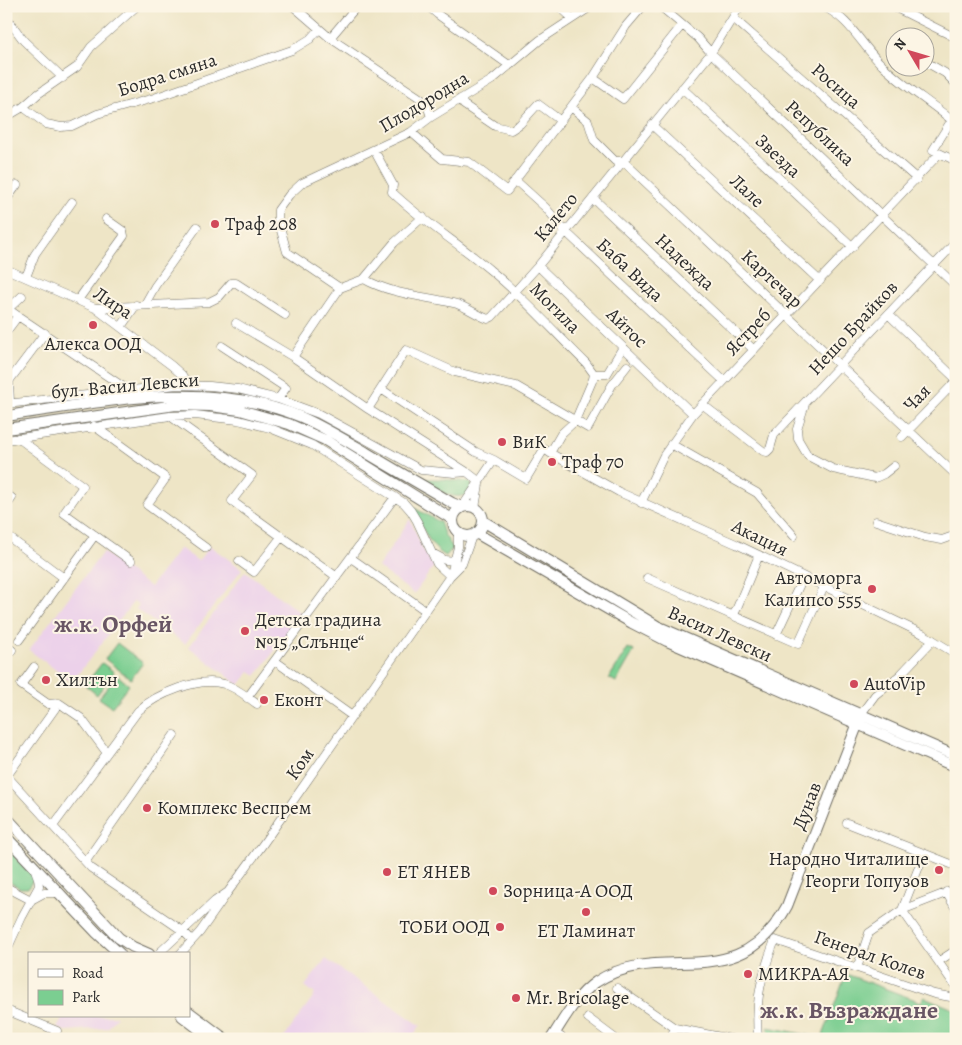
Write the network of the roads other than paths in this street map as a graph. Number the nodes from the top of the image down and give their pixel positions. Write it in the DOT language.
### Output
graph roads {
  1 [pos="137,6"];
  2 [pos="293,6"];
  3 [pos="357,6"];
  4 [pos="428,6"];
  5 [pos="559,6"];
  6 [pos="592,6"];
  7 [pos="643,6"];
  8 [pos="660,6"];
  9 [pos="740,6"];
  10 [pos="822,6"];
  11 [pos="892,6"];
  12 [pos="6,16"];
  13 [pos="572,18"];
  14 [pos="734,18"];
  15 [pos="682,25"];
  16 [pos="318,29"];
  17 [pos="330,38"];
  18 [pos="956,38"];
  19 [pos="711,53"];
  20 [pos="508,65"];
  21 [pos="934,67"];
  22 [pos="63,78"];
  23 [pos="594,78"];
  24 [pos="956,84"];
  25 [pos="682,88"];
  26 [pos="460,99"];
  27 [pos="23,107"];
  28 [pos="571,107"];
  29 [pos="6,116"];
  30 [pos="431,117"];
  31 [pos="561,121"];
  32 [pos="652,125"];
  33 [pos="411,132"];
  34 [pos="374,150"];
  35 [pos="940,154"];
  36 [pos="623,161"];
  37 [pos="956,161"];
  38 [pos="917,179"];
  39 [pos="515,180"];
  40 [pos="16,185"];
  41 [pos="593,198"];
  42 [pos="6,200"];
  43 [pos="72,202"];
  44 [pos="882,214"];
  45 [pos="423,217"];
  46 [pos="106,219"];
  47 [pos="197,227"];
  48 [pos="565,231"];
  49 [pos="956,242"];
  50 [pos="853,247"];
  51 [pos="934,265"];
  52 [pos="538,266"];
  53 [pos="6,269"];
  54 [pos="26,277"];
  55 [pos="364,279"];
  56 [pos="820,281"];
  57 [pos="956,286"];
  58 [pos="340,288"];
  59 [pos="515,292"];
  60 [pos="22,296"];
  61 [pos="78,300"];
  62 [pos="136,304"];
  63 [pos="145,304"];
  64 [pos="95,308"];
  65 [pos="7,310"];
  66 [pos="888,314"];
  67 [pos="285,315"];
  68 [pos="18,316"];
  69 [pos="787,316"];
  70 [pos="236,323"];
  71 [pos="121,327"];
  72 [pos="6,332"];
  73 [pos="44,333"];
  74 [pos="222,346"];
  75 [pos="623,347"];
  76 [pos="754,350"];
  77 [pos="293,357"];
  78 [pos="628,366"];
  79 [pos="840,366"];
  80 [pos="594,374"];
  81 [pos="956,380"];
  82 [pos="724,381"];
  83 [pos="188,384"];
  84 [pos="380,389"];
  85 [pos="128,390"];
  86 [pos="278,399"];
  87 [pos="807,400"];
  88 [pos="8,404"];
  89 [pos="702,404"];
  90 [pos="368,409"];
  91 [pos="693,414"];
  92 [pos="6,416"];
  93 [pos="170,416"];
  94 [pos="575,421"];
  95 [pos="94,426"];
  96 [pos="6,429"];
  97 [pos="908,430"];
  98 [pos="902,437"];
  99 [pos="18,438"];
  100 [pos="6,440"];
  101 [pos="671,444"];
  102 [pos="550,453"];
  103 [pos="494,460"];
  104 [pos="894,466"];
  105 [pos="467,472"];
  106 [pos="956,475"];
  107 [pos="478,484"];
  108 [pos="6,494"];
  109 [pos="396,497"];
  110 [pos="641,503"];
  111 [pos="6,506"];
  112 [pos="462,507"];
  113 [pos="476,508"];
  114 [pos="452,519"];
  115 [pos="483,521"];
  116 [pos="876,521"];
  117 [pos="458,533"];
  118 [pos="6,535"];
  119 [pos="95,535"];
  120 [pos="474,535"];
  121 [pos="282,536"];
  122 [pos="794,536"];
  123 [pos="956,536"];
  124 [pos="206,548"];
  125 [pos="432,553"];
  126 [pos="758,555"];
  127 [pos="352,558"];
  128 [pos="239,561"];
  129 [pos="454,561"];
  130 [pos="131,562"];
  131 [pos="450,576"];
  132 [pos="337,577"];
  133 [pos="64,578"];
  134 [pos="647,578"];
  135 [pos="800,584"];
  136 [pos="825,587"];
  137 [pos="426,611"];
  138 [pos="734,615"];
  139 [pos="776,635"];
  140 [pos="19,640"];
  141 [pos="933,640"];
  142 [pos="6,646"];
  143 [pos="956,654"];
  144 [pos="6,658"];
  145 [pos="275,661"];
  146 [pos="34,666"];
  147 [pos="247,698"];
  148 [pos="60,703"];
  149 [pos="257,704"];
  150 [pos="352,716"];
  151 [pos="859,719"];
  152 [pos="174,735"];
  153 [pos="106,753"];
  154 [pos="956,756"];
  155 [pos="956,767"];
  156 [pos="7,776"];
  157 [pos="6,817"];
  158 [pos="847,823"];
  159 [pos="53,826"];
  160 [pos="6,837"];
  161 [pos="924,854"];
  162 [pos="86,861"];
  163 [pos="956,866"];
  164 [pos="34,867"];
  165 [pos="6,887"];
  166 [pos="956,889"];
  167 [pos="228,892"];
  168 [pos="946,892"];
  169 [pos="60,893"];
  170 [pos="31,900"];
  171 [pos="956,909"];
  172 [pos="902,910"];
  173 [pos="183,931"];
  174 [pos="192,940"];
  175 [pos="956,950"];
  176 [pos="6,952"];
  177 [pos="118,952"];
  178 [pos="144,952"];
  179 [pos="160,952"];
  180 [pos="182,952"];
  181 [pos="939,962"];
  182 [pos="857,968"];
  183 [pos="956,987"];
  184 [pos="617,988"];
  185 [pos="956,998"];
  186 [pos="6,1010"];
  187 [pos="190,1013"];
  188 [pos="185,1018"];
  189 [pos="588,1018"];
  190 [pos="675,1028"];
  191 [pos="557,1037"];
  192 [pos="54,1039"];
  193 [pos="212,1039"];
  194 [pos="225,1039"];
  195 [pos="616,1039"];
  196 [pos="670,1039"];
  197 [pos="731,1039"];
  198 [pos="758,1039"];
  1 -- 22 [label="street"];
  2 -- 16 [label="street"];
  3 -- 17 [label="street"];
  4 -- 20 [label="street"];
  5 -- 13 [label="street"];
  6 -- 13 [label="street, Плодородна"];
  7 -- 23 [label="street"];
  8 -- 15 [label="street, Република"];
  9 -- 14 [label="street, Калето"];
  10 -- 35 [label="street"];
  11 -- 18 [label="street"];
  12 -- 22 [label="street"];
  13 -- 20 [label="street, Плодородна"];
  14 -- 19 [label="street, Калето"];
  14 -- 38 [label="street, Росица"];
  15 -- 19 [label="street, Република"];
  15 -- 23 [label="street"];
  16 -- 17 [label="street"];
  16 -- 27 [label="street, Бодра смяна"];
  17 -- 30 [label="street"];
  19 -- 25 [label="street, Калето"];
  19 -- 44 [label="street, Република"];
  20 -- 26 [label="street, Плодородна"];
  21 -- 24 [label="street"];
  22 -- 27 [label="street"];
  23 -- 28 [label="street"];
  25 -- 32 [label="street, Калето"];
  25 -- 50 [label="street, Звезда"];
  26 -- 30 [label="street, Плодородна"];
  26 -- 31 [label="street"];
  27 -- 29 [label="street"];
  28 -- 31 [label="street"];
  28 -- 36 [label="street, Картечар"];
  30 -- 33 [label="street, Плодородна"];
  31 -- 39 [label="street"];
  32 -- 36 [label="street, Калето"];
  32 -- 56 [label="street, Лале"];
  33 -- 34 [label="street, Плодородна"];
  33 -- 39 [label="street"];
  34 -- 45 [label="street, Могила"];
  34 -- 58 [label="street, Плодородна"];
  35 -- 37 [label="street"];
  35 -- 38 [label="street, Ястреб"];
  36 -- 41 [label="street, Калето"];
  36 -- 69 [label="street, Картечар"];
  38 -- 44 [label="street, Ястреб"];
  39 -- 48 [label="street, Баба Вида"];
  40 -- 42 [label="street"];
  41 -- 48 [label="street, Калето"];
  41 -- 76 [label="street, Надежда"];
  43 -- 54 [label="street"];
  44 -- 50 [label="street, Ястреб"];
  44 -- 51 [label="street, Република"];
  45 -- 55 [label="street"];
  45 -- 59 [label="street, Могила"];
  46 -- 61 [label="street"];
  47 -- 63 [label="street"];
  48 -- 52 [label="street, Калето"];
  48 -- 82 [label="street, Баба Вида"];
  49 -- 51 [label="street, Нешо Брайков"];
  50 -- 56 [label="street, Ястреб"];
  51 -- 57 [label="street, Република"];
  51 -- 66 [label="street, Нешо Брайков"];
  52 -- 59 [label="street, Калето"];
  52 -- 75 [label="street, Айтос"];
  53 -- 54 [label="street, Лира"];
  54 -- 61 [label="street, Лира"];
  55 -- 58 [label="street"];
  55 -- 59 [label="street, Калето"];
  56 -- 69 [label="street, Ястреб"];
  58 -- 77 [label="street"];
  59 -- 80 [label="street, Могила"];
  60 -- 65 [label="street"];
  61 -- 64 [label="street, Лира"];
  62 -- 63 [label="street"];
  62 -- 64 [label="street"];
  62 -- 71 [label="street"];
  63 -- 67 [label="street"];
  64 -- 71 [label="street, Лира"];
  65 -- 68 [label="street"];
  66 -- 79 [label="street, Нешо Брайков"];
  66 -- 81 [label="street"];
  68 -- 72 [label="street"];
  68 -- 73 [label="street"];
  69 -- 76 [label="street, Ястреб"];
  69 -- 79 [label="street, Картечар"];
  70 -- 77 [label="street"];
  71 -- 83 [label="street, Лира"];
  73 -- 85 [label="street"];
  73 -- 88 [label="street"];
  74 -- 86 [label="street"];
  75 -- 80 [label="street"];
  75 -- 91 [label="street, Айтос"];
  76 -- 82 [label="street, Ястреб"];
  77 -- 90 [label="street"];
  78 -- 94 [label="street"];
  79 -- 87 [label="street, Нешо Брайков"];
  79 -- 97 [label="street, Картечар"];
  80 -- 94 [label="street"];
  81 -- 97 [label="street, Чая"];
  82 -- 89 [label="street, Ястреб"];
  83 -- 85 [label="street"];
  83 -- 86 [label="street"];
  84 -- 90 [label="street"];
  84 -- 94 [label="street"];
  84 -- 103 [label="street"];
  85 -- 88 [label="street"];
  86 -- 105 [label="street"];
  87 -- 89 [label="street, Нешо Брайков"];
  87 -- 104 [label="street"];
  89 -- 91 [label="street, Ястреб"];
  90 -- 105 [label="street"];
  91 -- 101 [label="street, Ястреб"];
  92 -- 112 [label="main road, бул. Васил Левски"];
  93 -- 95 [label="street"];
  93 -- 109 [label="street"];
  93 -- 121 [label="street"];
  94 -- 102 [label="street"];
  95 -- 99 [label="street"];
  95 -- 124 [label="street"];
  96 -- 114 [label="main road, бул. Васил Левски"];
  97 -- 98 [label="street, Чая"];
  97 -- 106 [label="street, Картечар"];
  99 -- 100 [label="street"];
  99 -- 119 [label="street"];
  101 -- 110 [label="street, Ястреб"];
  101 -- 122 [label="street"];
  102 -- 103 [label="street"];
  102 -- 110 [label="street, Акация"];
  103 -- 107 [label="street"];
  105 -- 107 [label="street"];
  107 -- 112 [label="street"];
  107 -- 113 [label="street"];
  108 -- 111 [label="street"];
  109 -- 125 [label="street"];
  109 -- 127 [label="street"];
  110 -- 126 [label="street, Акация"];
  112 -- 113 [label="main road"];
  112 -- 114 [label="main road"];
  113 -- 115 [label="main road"];
  114 -- 117 [label="main road"];
  115 -- 120 [label="main road"];
  115 -- 151 [label="main road, Васил Левски"];
  116 -- 123 [label="street"];
  117 -- 120 [label="main road"];
  117 -- 129 [label="street"];
  118 -- 133 [label="street"];
  119 -- 130 [label="street"];
  119 -- 133 [label="street"];
  120 -- 131 [label="street, Ком"];
  120 -- 151 [label="main road, Васил Левски"];
  121 -- 128 [label="street"];
  121 -- 132 [label="street"];
  125 -- 129 [label="street"];
  125 -- 131 [label="street"];
  126 -- 136 [label="street, Акация"];
  126 -- 138 [label="street"];
  127 -- 132 [label="street"];
  127 -- 137 [label="street"];
  129 -- 131 [label="street"];
  131 -- 137 [label="street, Ком"];
  132 -- 145 [label="street"];
  133 -- 140 [label="street"];
  134 -- 138 [label="street"];
  135 -- 139 [label="street"];
  136 -- 139 [label="street"];
  136 -- 141 [label="street, Акация"];
  137 -- 150 [label="street, Ком"];
  138 -- 139 [label="street"];
  141 -- 143 [label="street, Акация"];
  141 -- 151 [label="street, Дунав"];
  142 -- 144 [label="street"];
  145 -- 147 [label="street"];
  145 -- 150 [label="street"];
  146 -- 148 [label="street"];
  147 -- 149 [label="street"];
  147 -- 153 [label="street"];
  148 -- 153 [label="street"];
  148 -- 156 [label="street"];
  150 -- 167 [label="street, Ком"];
  151 -- 154 [label="main road, Васил Левски"];
  151 -- 155 [label="main road, Васил Левски"];
  151 -- 191 [label="main road, Дунав"];
  152 -- 162 [label="street"];
  153 -- 159 [label="street"];
  156 -- 159 [label="street"];
  157 -- 178 [label="main road"];
  158 -- 161 [label="street"];
  159 -- 162 [label="street"];
  160 -- 164 [label="main road"];
  161 -- 163 [label="street"];
  161 -- 172 [label="street"];
  162 -- 173 [label="street"];
  164 -- 169 [label="main road"];
  164 -- 170 [label="street"];
  165 -- 170 [label="street"];
  166 -- 168 [label="street"];
  167 -- 173 [label="street, Ком"];
  167 -- 174 [label="street"];
  168 -- 171 [label="street"];
  168 -- 172 [label="street"];
  169 -- 170 [label="street"];
  169 -- 177 [label="main road"];
  170 -- 176 [label="street"];
  172 -- 181 [label="street"];
  172 -- 182 [label="street"];
  173 -- 174 [label="street"];
  173 -- 179 [label="street, Ком"];
  174 -- 180 [label="street"];
  175 -- 181 [label="street"];
  181 -- 183 [label="street"];
  182 -- 185 [label="street, Генерал Колев"];
  182 -- 198 [label="street, Генерал Колев"];
  184 -- 190 [label="street"];
  186 -- 192 [label="street"];
  187 -- 194 [label="main road"];
  188 -- 193 [label="main road"];
  189 -- 195 [label="street"];
  190 -- 196 [label="street"];
  190 -- 197 [label="street"];
}
